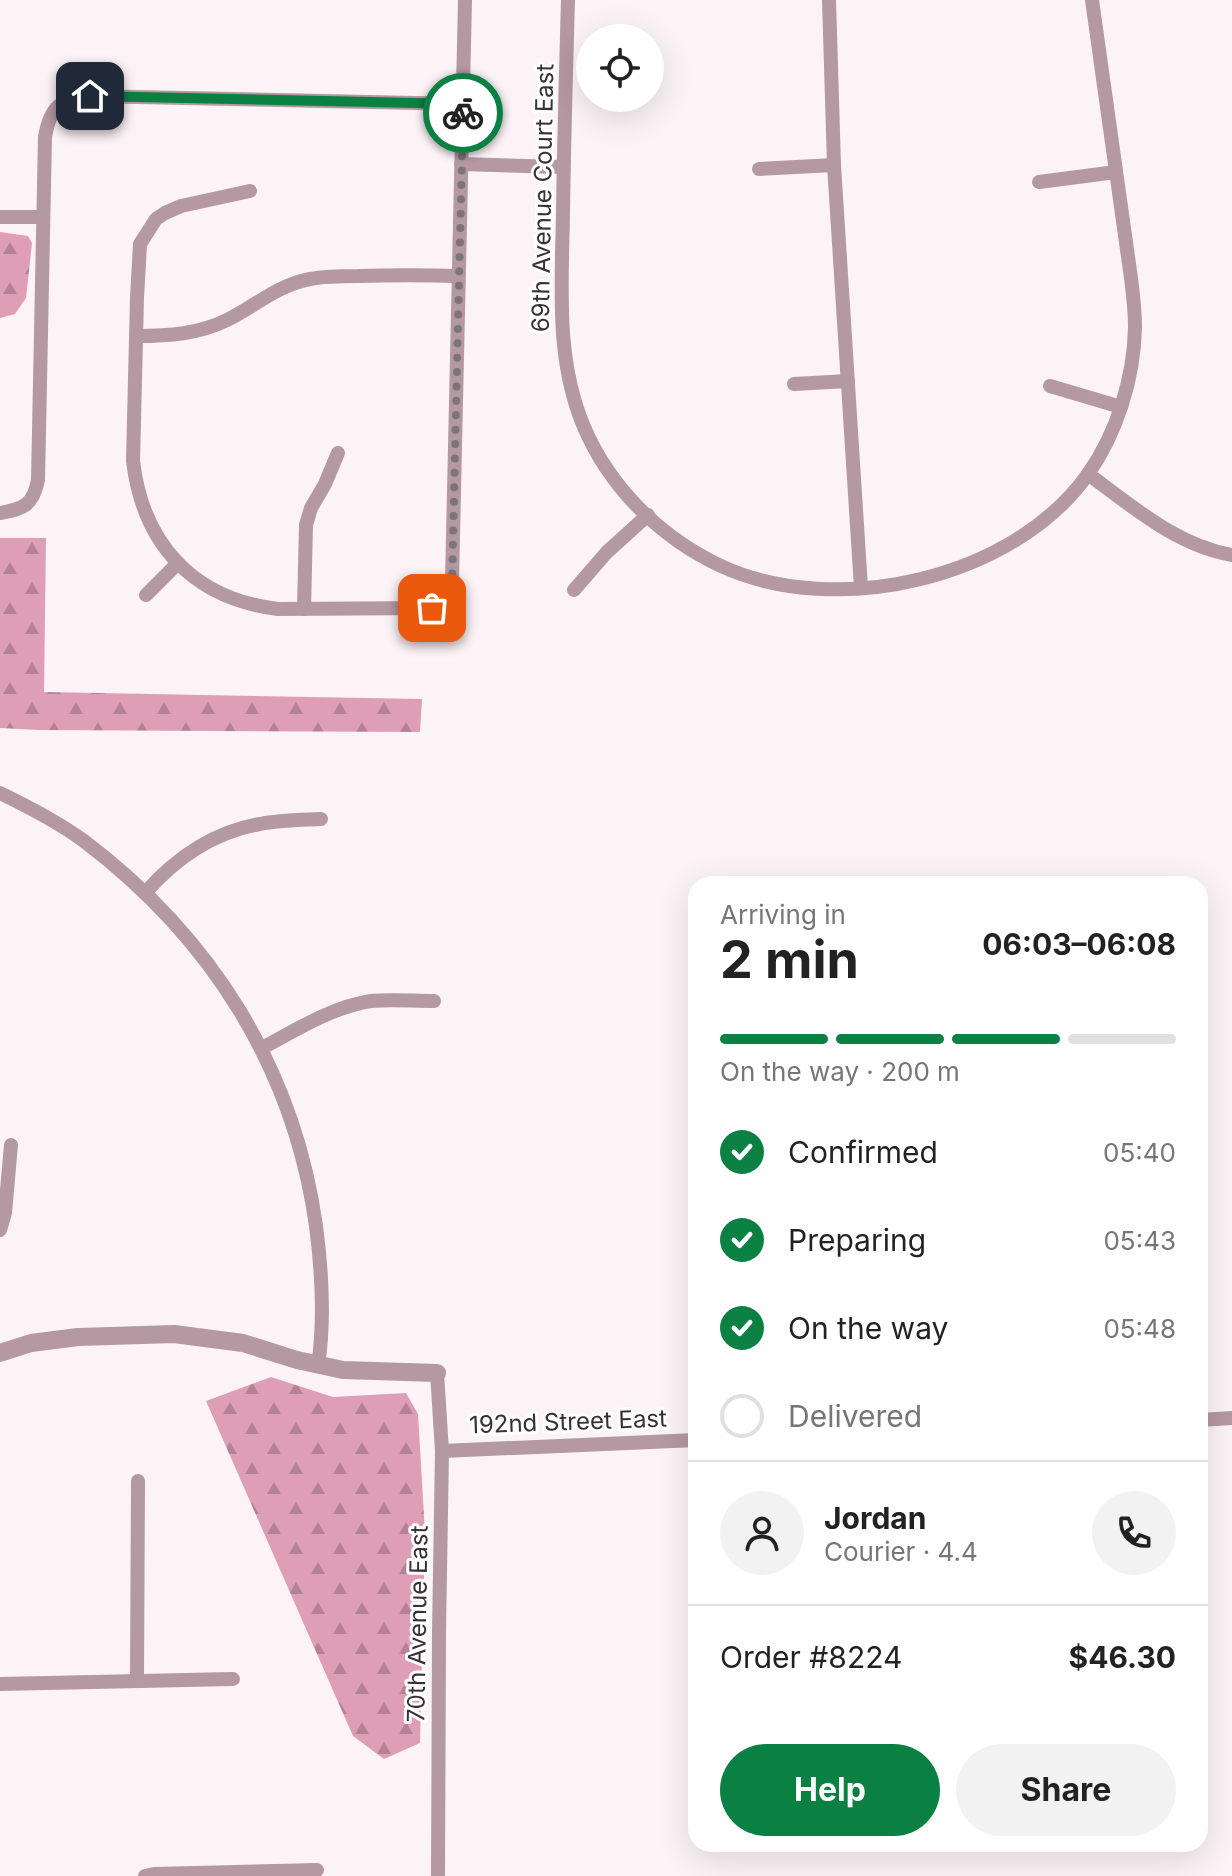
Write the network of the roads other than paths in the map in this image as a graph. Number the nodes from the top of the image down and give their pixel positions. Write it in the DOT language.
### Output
graph roads {
  1 [pos="465,0"];
  2 [pos="568,0"];
  3 [pos="829,0"];
  4 [pos="1092,0"];
  5 [pos="463,104"];
  6 [pos="461,164"];
  7 [pos="834,165"];
  8 [pos="563,167"];
  9 [pos="759,169"];
  10 [pos="1116,172"];
  11 [pos="1039,182"];
  12 [pos="250,191"];
  13 [pos="0,217"];
  14 [pos="42,217"];
  15 [pos="458,276"];
  16 [pos="137,336"];
  17 [pos="848,381"];
  18 [pos="794,384"];
  19 [pos="1050,386"];
  20 [pos="1121,407"];
  21 [pos="338,453"];
  22 [pos="1088,474"];
  23 [pos="0,513"];
  24 [pos="648,515"];
  25 [pos="1232,555"];
  26 [pos="178,563"];
  27 [pos="861,588"];
  28 [pos="574,590"];
  29 [pos="146,595"];
  30 [pos="304,609"];
  31 [pos="0,793"];
  32 [pos="321,819"];
  33 [pos="145,893"];
  34 [pos="434,1001"];
  35 [pos="262,1048"];
  36 [pos="11,1145"];
  37 [pos="0,1230"];
  38 [pos="0,1353"];
  39 [pos="318,1366"];
  40 [pos="437,1373"];
  41 [pos="1232,1418"];
  42 [pos="1208,1420"];
  43 [pos="688,1440"];
  44 [pos="442,1451"];
  45 [pos="138,1481"];
  46 [pos="233,1679"];
  47 [pos="137,1680"];
  48 [pos="0,1684"];
  49 [pos="317,1870"];
  50 [pos="145,1876"];
  51 [pos="438,1876"];
  1 -- 5 [label="street"];
  2 -- 8 [label="street, 69th Avenue Court East"];
  3 -- 7 [label="street"];
  4 -- 10 [label="street, 69th Avenue Court East"];
  5 -- 6 [label="street"];
  5 -- 14 [label="street"];
  6 -- 8 [label="street"];
  6 -- 15 [label="street"];
  7 -- 9 [label="street"];
  7 -- 17 [label="street"];
  8 -- 24 [label="street, 69th Avenue Court East"];
  10 -- 11 [label="street"];
  10 -- 20 [label="street, 69th Avenue Court East"];
  12 -- 16 [label="street"];
  13 -- 14 [label="street"];
  14 -- 23 [label="street"];
  15 -- 16 [label="street"];
  15 -- 30 [label="street"];
  16 -- 26 [label="street"];
  17 -- 18 [label="street"];
  17 -- 27 [label="street"];
  19 -- 20 [label="street"];
  20 -- 22 [label="street, 69th Avenue Court East"];
  21 -- 30 [label="street"];
  22 -- 25 [label="street"];
  22 -- 27 [label="street, 69th Avenue Court East"];
  24 -- 27 [label="street, 69th Avenue Court East"];
  24 -- 28 [label="street"];
  26 -- 29 [label="street"];
  26 -- 30 [label="street"];
  31 -- 33 [label="street"];
  32 -- 33 [label="street"];
  33 -- 35 [label="street"];
  34 -- 35 [label="street"];
  35 -- 39 [label="street"];
  36 -- 37 [label="street"];
  38 -- 39 [label="street"];
  39 -- 40 [label="street"];
  40 -- 44 [label="street, 70th Avenue East"];
  41 -- 42 [label="street"];
  43 -- 44 [label="street, 192nd Street East"];
  44 -- 51 [label="street, 70th Avenue East"];
  45 -- 47 [label="street"];
  46 -- 47 [label="street"];
  47 -- 48 [label="street"];
  49 -- 50 [label="street"];
}
